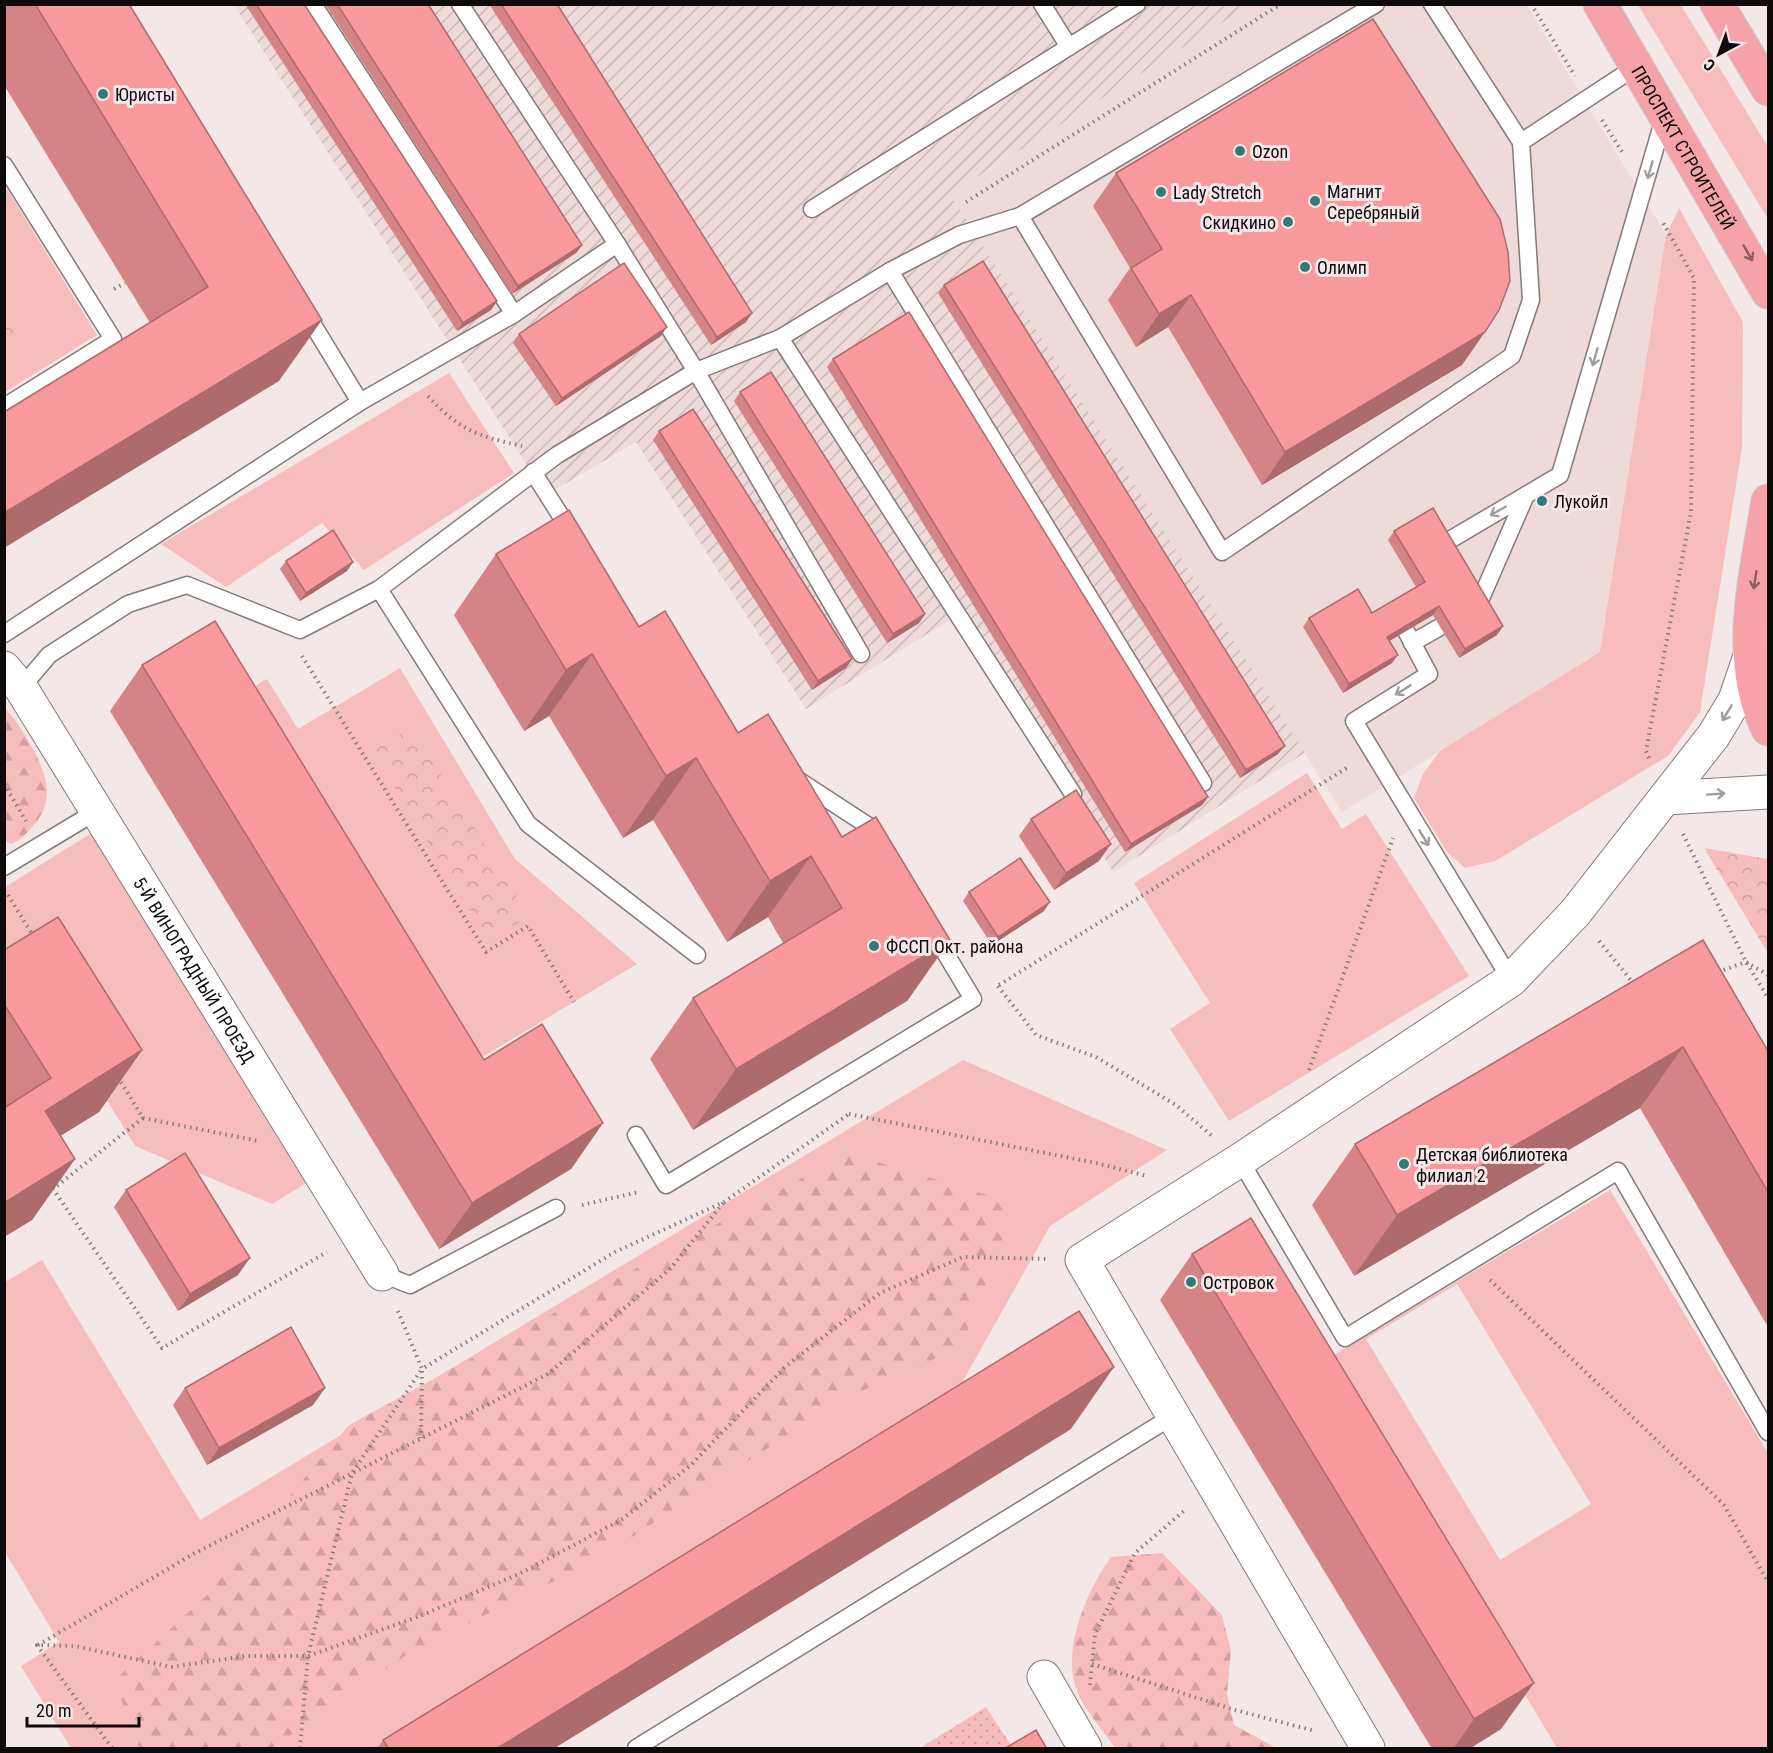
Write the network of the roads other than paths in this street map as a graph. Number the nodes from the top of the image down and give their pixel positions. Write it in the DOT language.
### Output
graph roads {
  1 [pos="313,4"];
  2 [pos="460,4"];
  3 [pos="1042,4"];
  4 [pos="1137,4"];
  5 [pos="1376,4"];
  6 [pos="1432,4"];
  7 [pos="1600,4"];
  8 [pos="1717,4"];
  9 [pos="1069,47"];
  10 [pos="1637,66"];
  11 [pos="1768,89"];
  12 [pos="1665,114"];
  13 [pos="1521,142"];
  14 [pos="4,165"];
  15 [pos="812,209"];
  16 [pos="1020,216"];
  17 [pos="617,244"];
  18 [pos="890,271"];
  19 [pos="293,291"];
  20 [pos="1768,292"];
  21 [pos="514,314"];
  22 [pos="780,338"];
  23 [pos="696,371"];
  24 [pos="360,402"];
  25 [pos="4,407"];
  26 [pos="533,472"];
  27 [pos="1527,495"];
  28 [pos="1768,501"];
  29 [pos="1443,544"];
  30 [pos="583,550"];
  31 [pos="379,589"];
  32 [pos="1479,603"];
  33 [pos="1440,627"];
  34 [pos="4,634"];
  35 [pos="861,654"];
  36 [pos="1749,659"];
  37 [pos="13,678"];
  38 [pos="1768,729"];
  39 [pos="781,770"];
  40 [pos="1203,783"];
  41 [pos="1768,792"];
  42 [pos="1073,794"];
  43 [pos="1665,798"];
  44 [pos="97,811"];
  45 [pos="888,857"];
  46 [pos="4,867"];
  47 [pos="924,918"];
  48 [pos="697,955"];
  49 [pos="1511,980"];
  50 [pos="636,1135"];
  51 [pos="1240,1160"];
  52 [pos="556,1208"];
  53 [pos="382,1274"];
  54 [pos="1173,1416"];
  55 [pos="1768,1432"];
  56 [pos="1044,1677"];
  57 [pos="1367,1746"];
  58 [pos="1085,1748"];
  59 [pos="636,1749"];
  1 -- 21 [label="lane"];
  2 -- 17 [label="lane"];
  3 -- 9 [label="lane"];
  4 -- 9 [label="lane"];
  5 -- 16 [label="lane"];
  6 -- 13 [label="lane"];
  7 -- 10 [label="main road, ПРОСПЕКТ СТРОИТЕЛЕЙ"];
  8 -- 11 [label="main road"];
  9 -- 15 [label="lane"];
  10 -- 12 [label="main road, ПРОСПЕКТ СТРОИТЕЛЕЙ"];
  10 -- 13 [label="lane"];
  12 -- 20 [label="main road, ПРОСПЕКТ СТРОИТЕЛЕЙ, one-way"];
  12 -- 27 [label="lane, one-way"];
  13 -- 16 [label="lane"];
  14 -- 25 [label="lane"];
  16 -- 18 [label="lane"];
  17 -- 21 [label="lane"];
  17 -- 23 [label="lane"];
  18 -- 22 [label="lane"];
  18 -- 40 [label="lane"];
  19 -- 24 [label="lane"];
  21 -- 24 [label="lane"];
  22 -- 23 [label="lane"];
  22 -- 42 [label="lane"];
  23 -- 26 [label="lane"];
  23 -- 35 [label="lane"];
  24 -- 34 [label="lane"];
  26 -- 30 [label="lane"];
  26 -- 31 [label="lane"];
  27 -- 29 [label="lane, one-way"];
  27 -- 32 [label="lane"];
  28 -- 36 [label="main road, one-way"];
  31 -- 37 [label="lane"];
  31 -- 48 [label="lane"];
  33 -- 49 [label="lane, one-way"];
  36 -- 38 [label="main road"];
  36 -- 43 [label="street, one-way"];
  37 -- 44 [label="street, 5-Й ВИНОГРАДНЫЙ ПРОЕЗД"];
  39 -- 45 [label="lane"];
  43 -- 41 [label="street, one-way"];
  43 -- 49 [label="street"];
  44 -- 46 [label="lane"];
  44 -- 53 [label="street, 5-Й ВИНОГРАДНЫЙ ПРОЕЗД"];
  47 -- 50 [label="lane"];
  49 -- 51 [label="street"];
  51 -- 54 [label="street"];
  51 -- 55 [label="lane"];
  52 -- 53 [label="lane"];
  54 -- 57 [label="street"];
  54 -- 59 [label="lane"];
  56 -- 58 [label="street"];
}
